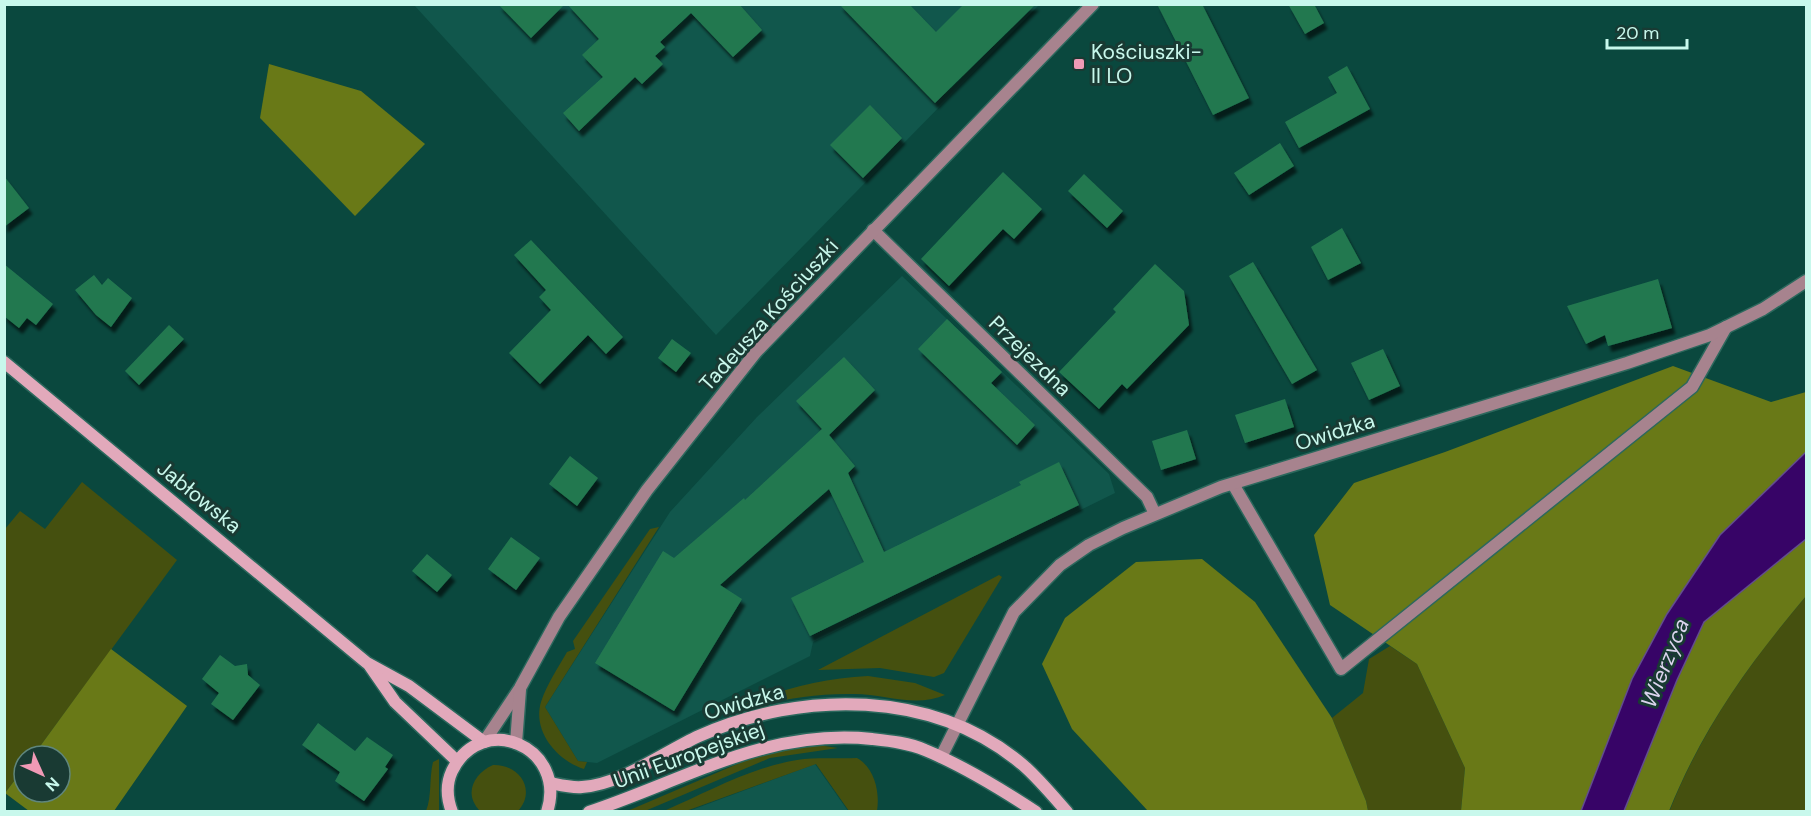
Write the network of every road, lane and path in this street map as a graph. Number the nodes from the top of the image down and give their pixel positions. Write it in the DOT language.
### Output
graph roads {
  1 [pos="1093,4"];
  2 [pos="873,230"];
  3 [pos="1806,281"];
  4 [pos="1726,327"];
  5 [pos="4,362"];
  6 [pos="1233,484"];
  7 [pos="1155,514"];
  8 [pos="368,663"];
  9 [pos="520,688"];
  10 [pos="957,726"];
  11 [pos="484,742"];
  12 [pos="516,742"];
  13 [pos="941,757"];
  14 [pos="457,761"];
  15 [pos="550,783"];
  16 [pos="452,812"];
  17 [pos="547,812"];
  18 [pos="590,812"];
  19 [pos="1036,812"];
  20 [pos="1067,812"];
  1 -- 2 [label="street, Tadeusza Kościuszki"];
  2 -- 7 [label="street, Przejezdna"];
  2 -- 9 [label="street, Tadeusza Kościuszki"];
  3 -- 4 [label="street, Owidzka"];
  4 -- 6 [label="street, Owidzka"];
  4 -- 6 [label="street"];
  5 -- 8 [label="main road, Jabłowska"];
  6 -- 7 [label="street, Owidzka"];
  7 -- 10 [label="street, Owidzka"];
  8 -- 11 [label="main road, Jabłowska"];
  8 -- 14 [label="main road, Jabłowska"];
  9 -- 11 [label="street, Tadeusza Kościuszki"];
  9 -- 12 [label="street, Tadeusza Kościuszki"];
  10 -- 13 [label="street, Owidzka"];
  10 -- 15 [label="main road, Owidzka"];
  10 -- 20 [label="main road"];
  11 -- 12 [label="main road"];
  11 -- 14 [label="main road"];
  12 -- 15 [label="main road"];
  13 -- 18 [label="main road, Unii Europejskiej"];
  13 -- 19 [label="main road, Unii Europejskiej"];
  14 -- 16 [label="main road"];
  15 -- 17 [label="main road"];
}
